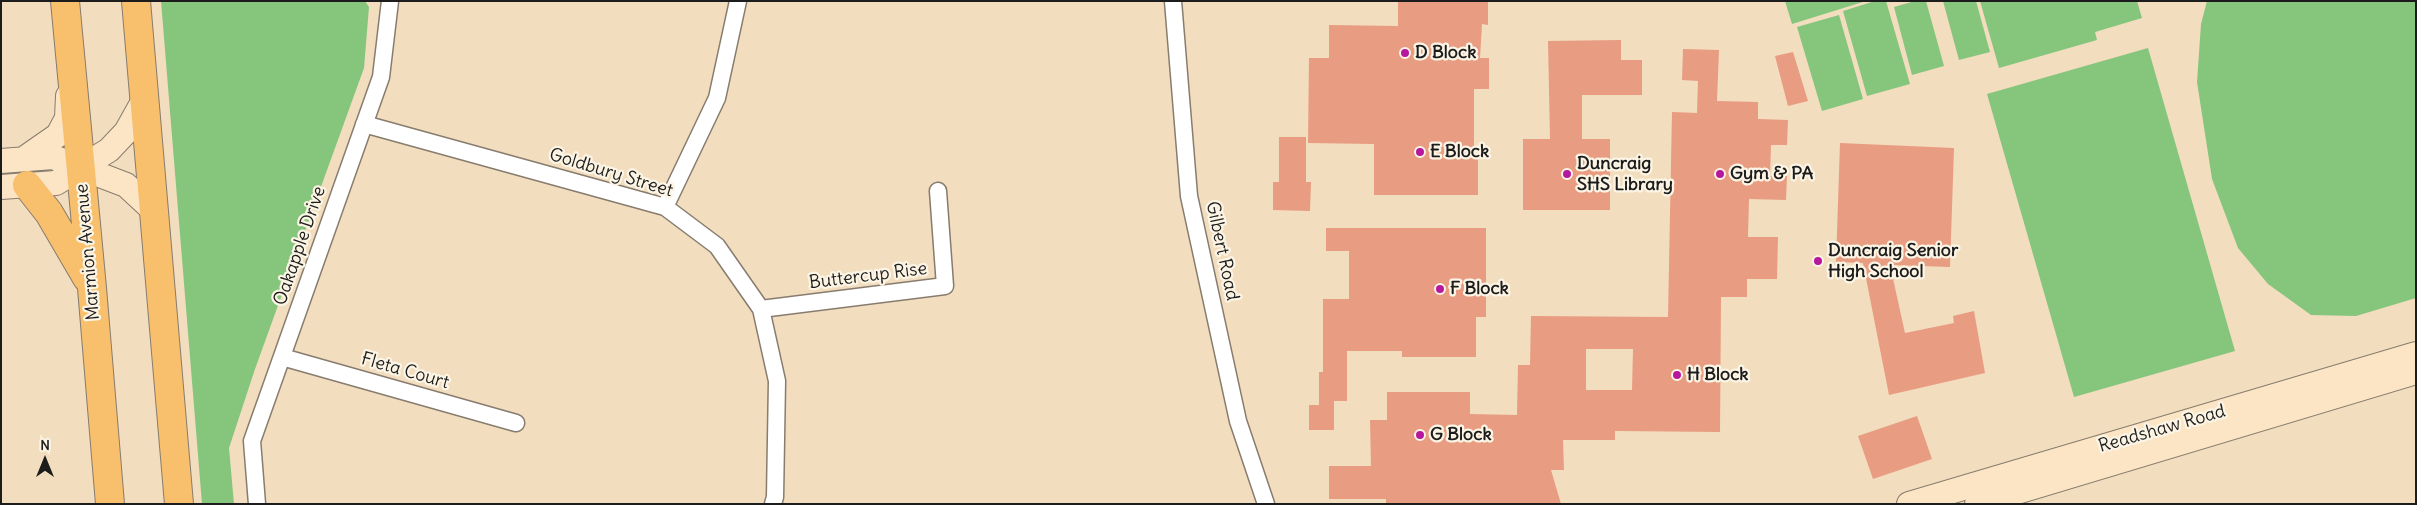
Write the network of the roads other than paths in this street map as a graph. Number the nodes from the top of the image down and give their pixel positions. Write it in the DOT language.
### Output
graph roads {
  1 [pos="65,1"];
  2 [pos="136,1"];
  3 [pos="390,1"];
  4 [pos="738,1"];
  5 [pos="1173,1"];
  6 [pos="71,69"];
  7 [pos="145,98"];
  8 [pos="364,124"];
  9 [pos="80,166"];
  10 [pos="13,173"];
  11 [pos="938,191"];
  12 [pos="666,207"];
  13 [pos="154,211"];
  14 [pos="92,288"];
  15 [pos="761,309"];
  16 [pos="2416,354"];
  17 [pos="282,357"];
  18 [pos="2416,372"];
  19 [pos="516,423"];
  20 [pos="110,504"];
  21 [pos="179,504"];
  22 [pos="257,504"];
  23 [pos="773,504"];
  24 [pos="1266,504"];
  25 [pos="1908,504"];
  26 [pos="1977,504"];
  1 -- 6 [label="highway, Marmion Avenue"];
  2 -- 7 [label="highway"];
  3 -- 8 [label="street, Oakapple Drive"];
  4 -- 12 [label="street"];
  5 -- 24 [label="street, Gilbert Road"];
  6 -- 9 [label="highway, Marmion Avenue"];
  6 -- 10 [label="street"];
  7 -- 9 [label="street"];
  7 -- 13 [label="highway"];
  8 -- 12 [label="street, Goldbury Street"];
  8 -- 17 [label="street, Oakapple Drive"];
  9 -- 10 [label="street"];
  9 -- 13 [label="street"];
  9 -- 14 [label="highway, Marmion Avenue"];
  10 -- 14 [label="highway"];
  11 -- 15 [label="street, Buttercup Rise"];
  12 -- 15 [label="street, Goldbury Street"];
  13 -- 21 [label="highway"];
  14 -- 20 [label="highway, Marmion Avenue"];
  15 -- 23 [label="street, Goldbury Street"];
  16 -- 25 [label="street, Readshaw Road"];
  17 -- 19 [label="street, Fleta Court"];
  17 -- 22 [label="street, Oakapple Drive"];
  18 -- 26 [label="street, Readshaw Road"];
}
